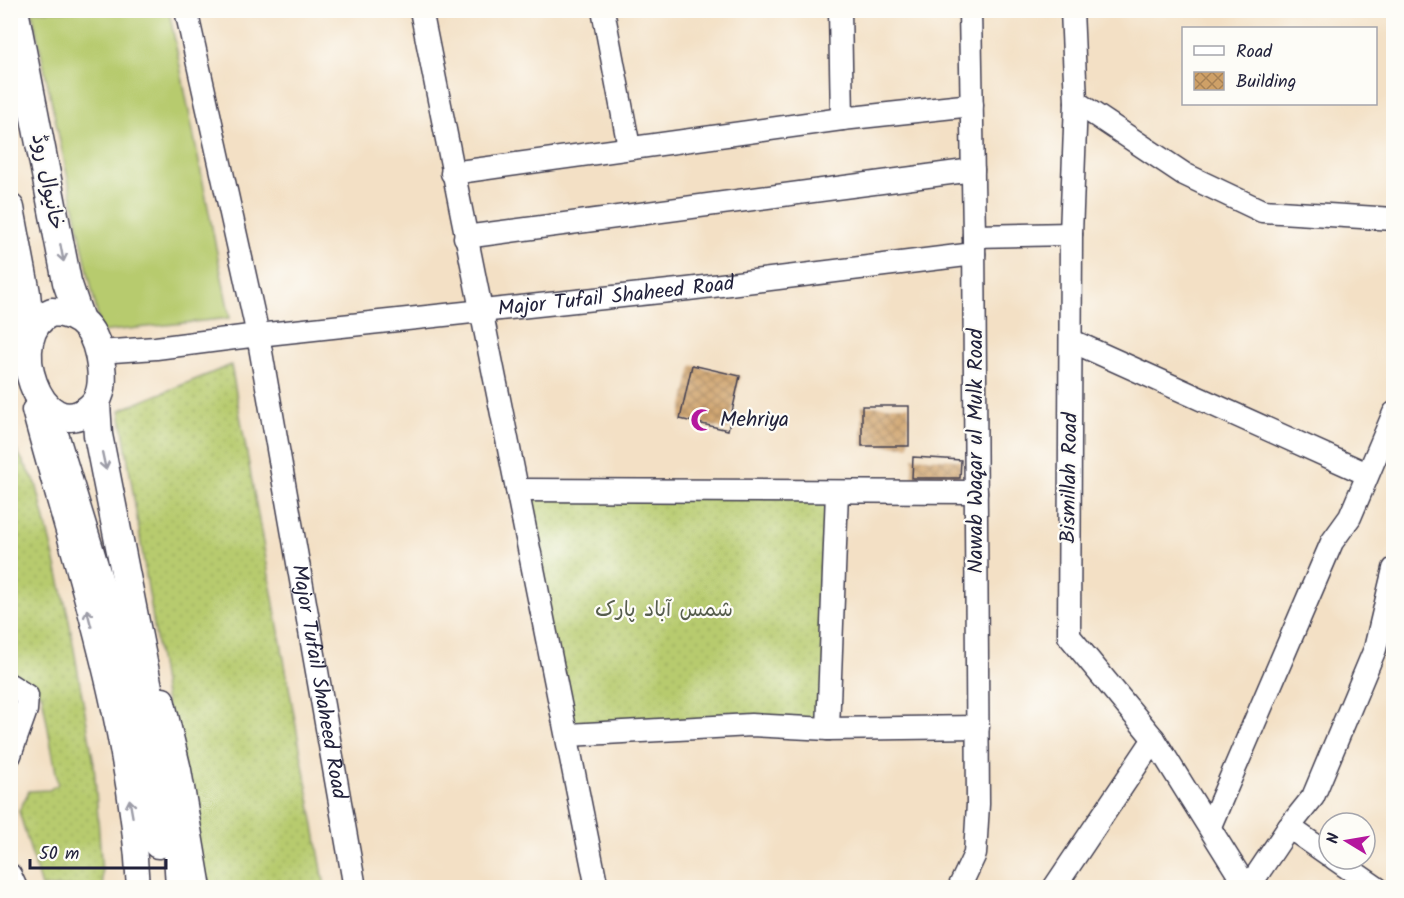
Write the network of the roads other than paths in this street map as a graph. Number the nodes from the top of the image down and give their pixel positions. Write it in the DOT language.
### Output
graph roads {
  1 [pos="14,10"];
  2 [pos="186,10"];
  3 [pos="421,10"];
  4 [pos="603,10"];
  5 [pos="840,10"];
  6 [pos="970,10"];
  7 [pos="1072,10"];
  8 [pos="1076,102"];
  9 [pos="972,105"];
  10 [pos="22,116"];
  11 [pos="842,119"];
  12 [pos="629,147"];
  13 [pos="973,170"];
  14 [pos="452,173"];
  15 [pos="10,208"];
  16 [pos="1394,219"];
  17 [pos="1071,234"];
  18 [pos="465,237"];
  19 [pos="974,245"];
  20 [pos="480,311"];
  21 [pos="79,317"];
  22 [pos="20,324"];
  23 [pos="258,334"];
  24 [pos="1072,341"];
  25 [pos="99,352"];
  26 [pos="19,369"];
  27 [pos="96,404"];
  28 [pos="47,411"];
  29 [pos="1394,413"];
  30 [pos="1367,474"];
  31 [pos="517,490"];
  32 [pos="837,492"];
  33 [pos="976,492"];
  34 [pos="1394,569"];
  35 [pos="140,636"];
  36 [pos="10,685"];
  37 [pos="978,727"];
  38 [pos="828,729"];
  39 [pos="568,735"];
  40 [pos="1154,739"];
  41 [pos="10,755"];
  42 [pos="1210,826"];
  43 [pos="1289,827"];
  44 [pos="167,836"];
  45 [pos="1317,847"];
  46 [pos="1352,871"];
  47 [pos="10,875"];
  48 [pos="16,888"];
  49 [pos="138,888"];
  50 [pos="162,888"];
  51 [pos="180,888"];
  52 [pos="200,888"];
  53 [pos="355,888"];
  54 [pos="597,888"];
  55 [pos="959,888"];
  56 [pos="1054,888"];
  57 [pos="1248,888"];
  58 [pos="1377,888"];
  1 -- 10 [label="main road, خانیوال روڈ"];
  2 -- 23 [label="street, Major Tufail Shaheed Road"];
  3 -- 14 [label="street"];
  4 -- 12 [label="street"];
  5 -- 11 [label="street"];
  6 -- 9 [label="street, Nawab Waqar ul Mulk Road"];
  7 -- 8 [label="street, Bismillah Road"];
  8 -- 16 [label="street"];
  8 -- 17 [label="street, Bismillah Road"];
  9 -- 11 [label="street"];
  9 -- 13 [label="street, Nawab Waqar ul Mulk Road"];
  10 -- 21 [label="main road, خانیوال روڈ, one-way"];
  11 -- 12 [label="street"];
  12 -- 14 [label="street"];
  13 -- 18 [label="street"];
  13 -- 19 [label="street, Nawab Waqar ul Mulk Road"];
  14 -- 18 [label="street"];
  15 -- 22 [label="main road"];
  17 -- 19 [label="street, Major Tufail Shaheed Road"];
  17 -- 24 [label="street, Bismillah Road"];
  18 -- 20 [label="street"];
  19 -- 20 [label="street, Major Tufail Shaheed Road"];
  19 -- 33 [label="street, Nawab Waqar ul Mulk Road"];
  20 -- 23 [label="street, Major Tufail Shaheed Road"];
  20 -- 31 [label="street"];
  21 -- 22 [label="main road"];
  21 -- 25 [label="main road"];
  22 -- 26 [label="main road"];
  23 -- 25 [label="street"];
  23 -- 53 [label="street, Major Tufail Shaheed Road"];
  24 -- 30 [label="street"];
  24 -- 40 [label="street, Bismillah Road"];
  25 -- 27 [label="main road"];
  26 -- 28 [label="main road"];
  49 -- 26 [label="street, one-way"];
  27 -- 28 [label="main road"];
  27 -- 35 [label="main road, one-way"];
  28 -- 44 [label="main road"];
  29 -- 30 [label="street"];
  30 -- 42 [label="street"];
  31 -- 32 [label="street"];
  31 -- 39 [label="street"];
  32 -- 33 [label="street"];
  32 -- 38 [label="street"];
  33 -- 37 [label="street, Nawab Waqar ul Mulk Road"];
  34 -- 43 [label="street"];
  35 -- 44 [label="main road"];
  35 -- 52 [label="street"];
  36 -- 41 [label="street"];
  37 -- 38 [label="street"];
  37 -- 55 [label="street, Nawab Waqar ul Mulk Road"];
  38 -- 39 [label="street"];
  39 -- 54 [label="street"];
  40 -- 42 [label="street, Bismillah Road"];
  40 -- 56 [label="street"];
  42 -- 57 [label="street, Bismillah Road"];
  43 -- 45 [label="street"];
  43 -- 57 [label="street"];
  44 -- 50 [label="main road"];
  44 -- 51 [label="main road"];
  46 -- 58 [label="street"];
  47 -- 48 [label="street"];
}
